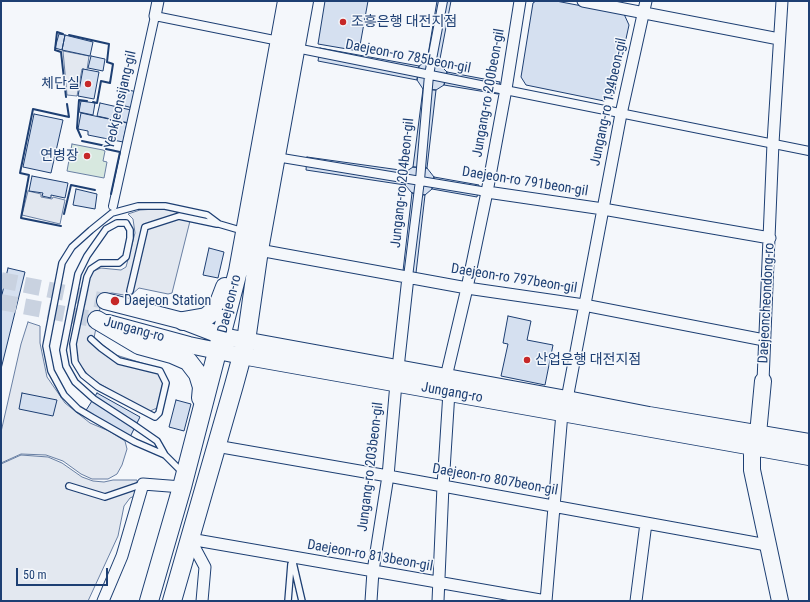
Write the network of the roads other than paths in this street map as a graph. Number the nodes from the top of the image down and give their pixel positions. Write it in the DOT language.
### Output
graph roads {
  1 [pos="158,1"];
  2 [pos="287,1"];
  3 [pos="304,1"];
  4 [pos="443,1"];
  5 [pos="520,1"];
  6 [pos="583,1"];
  7 [pos="782,1"];
  8 [pos="645,7"];
  9 [pos="155,16"];
  10 [pos="780,39"];
  11 [pos="279,42"];
  12 [pos="296,48"];
  13 [pos="429,75"];
  14 [pos="506,90"];
  15 [pos="621,114"];
  16 [pos="773,143"];
  17 [pos="809,151"];
  18 [pos="276,157"];
  19 [pos="420,180"];
  20 [pos="487,192"];
  21 [pos="113,206"];
  22 [pos="603,209"];
  23 [pos="219,224"];
  24 [pos="245,231"];
  25 [pos="770,238"];
  26 [pos="259,250"];
  27 [pos="240,260"];
  28 [pos="408,276"];
  29 [pos="467,288"];
  30 [pos="130,291"];
  31 [pos="105,301"];
  32 [pos="584,305"];
  33 [pos="97,320"];
  34 [pos="183,321"];
  35 [pos="91,339"];
  36 [pos="764,340"];
  37 [pos="220,343"];
  38 [pos="244,348"];
  39 [pos="397,376"];
  40 [pos="763,381"];
  41 [pos="448,385"];
  42 [pos="564,406"];
  43 [pos="195,438"];
  44 [pos="763,442"];
  45 [pos="809,442"];
  46 [pos="216,446"];
  47 [pos="166,455"];
  48 [pos="809,457"];
  49 [pos="388,476"];
  50 [pos="183,481"];
  51 [pos="143,484"];
  52 [pos="69,486"];
  53 [pos="443,486"];
  54 [pos="554,506"];
  55 [pos="646,523"];
  56 [pos="190,539"];
  57 [pos="767,545"];
  58 [pos="292,558"];
  59 [pos="373,571"];
  60 [pos="439,583"];
  61 [pos="103,601"];
  62 [pos="149,601"];
  63 [pos="172,601"];
  64 [pos="202,601"];
  65 [pos="288,601"];
  66 [pos="302,601"];
  67 [pos="371,601"];
  68 [pos="438,601"];
  69 [pos="546,601"];
  70 [pos="636,601"];
  71 [pos="780,601"];
  1 -- 9 [label="street, Yeokjeonsijang-gil"];
  2 -- 11 [label="main road, Daejeon-ro"];
  3 -- 12 [label="main road, Daejeon-ro"];
  4 -- 13 [label="street, Jungang-ro 204beon-gil"];
  5 -- 14 [label="street, Jungang-ro 200beon-gil"];
  6 -- 8 [label="street"];
  7 -- 10 [label="street, Daejeoncheondong-ro"];
  8 -- 10 [label="street"];
  8 -- 15 [label="street, Jungang-ro 194beon-gil"];
  9 -- 11 [label="street"];
  9 -- 21 [label="street, Yeokjeonsijang-gil"];
  10 -- 16 [label="street, Daejeoncheondong-ro"];
  11 -- 24 [label="main road, Daejeon-ro"];
  12 -- 13 [label="street, Daejeon-ro 785beon-gil"];
  12 -- 18 [label="main road, Daejeon-ro"];
  13 -- 14 [label="street, Daejeon-ro 785beon-gil"];
  13 -- 19 [label="street, Jungang-ro 204beon-gil"];
  14 -- 15 [label="street, Daejeon-ro 785beon-gil"];
  14 -- 20 [label="street, Jungang-ro 200beon-gil"];
  15 -- 16 [label="street, Daejeon-ro 785beon-gil"];
  15 -- 22 [label="street, Jungang-ro 194beon-gil"];
  16 -- 17 [label="street, Daejeon-ro 785beon-gil"];
  16 -- 25 [label="street, Daejeoncheondong-ro"];
  18 -- 19 [label="street, Daejeon-ro 791beon-gil"];
  18 -- 26 [label="main road, Daejeon-ro"];
  19 -- 20 [label="street, Daejeon-ro 791beon-gil"];
  19 -- 28 [label="street, Jungang-ro 204beon-gil"];
  20 -- 22 [label="street, Daejeon-ro 791beon-gil"];
  20 -- 29 [label="street, Jungang-ro 200beon-gil"];
  22 -- 25 [label="street, Daejeon-ro 791beon-gil"];
  22 -- 32 [label="street, Jungang-ro 194beon-gil"];
  23 -- 24 [label="lane"];
  23 -- 30 [label="lane"];
  23 -- 47 [label="lane"];
  24 -- 27 [label="main road, Daejeon-ro"];
  25 -- 36 [label="street, Daejeoncheondong-ro"];
  26 -- 28 [label="street, Daejeon-ro 797beon-gil"];
  26 -- 38 [label="main road, Daejeon-ro"];
  27 -- 34 [label="main road"];
  27 -- 37 [label="main road, Daejeon-ro"];
  28 -- 29 [label="street, Daejeon-ro 797beon-gil"];
  28 -- 39 [label="street, Jungang-ro 204beon-gil"];
  29 -- 32 [label="street, Daejeon-ro 797beon-gil"];
  29 -- 41 [label="street, Jungang-ro 200beon-gil"];
  31 -- 34 [label="main road, Jungang-ro"];
  32 -- 36 [label="street, Daejeon-ro 797beon-gil"];
  32 -- 42 [label="street, Jungang-ro 194beon-gil"];
  33 -- 37 [label="main road, Jungang-ro"];
  33 -- 43 [label="main road"];
  34 -- 37 [label="main road, Jungang-ro"];
  35 -- 47 [label="lane"];
  36 -- 40 [label="street, Daejeoncheondong-ro"];
  37 -- 38 [label="main road, Jungang-ro"];
  37 -- 43 [label="main road, Daejeon-ro"];
  38 -- 39 [label="main road, Jungang-ro"];
  38 -- 46 [label="main road, Daejeon-ro"];
  39 -- 41 [label="main road, Jungang-ro"];
  39 -- 49 [label="street, Jungang-ro 203beon-gil"];
  40 -- 44 [label="main road, Daejeoncheondong-ro"];
  41 -- 42 [label="main road, Jungang-ro"];
  41 -- 53 [label="street, Jungang-ro 200beon-gil"];
  42 -- 44 [label="main road, Jungang-ro"];
  42 -- 54 [label="street, Jungang-ro 194beon-gil"];
  43 -- 50 [label="main road, Daejeon-ro"];
  44 -- 45 [label="main road, Jungang-ro"];
  44 -- 48 [label="main road, Jungang-ro"];
  44 -- 57 [label="main road, Daejeoncheondong-ro"];
  46 -- 49 [label="street, Daejeon-ro 807beon-gil"];
  46 -- 56 [label="main road, Daejeon-ro"];
  47 -- 50 [label="lane"];
  49 -- 53 [label="street, Daejeon-ro 807beon-gil"];
  49 -- 59 [label="street, Jungang-ro 203beon-gil"];
  50 -- 51 [label="street"];
  50 -- 62 [label="main road, Daejeon-ro"];
  51 -- 52 [label="lane"];
  51 -- 61 [label="street"];
  53 -- 54 [label="street, Daejeon-ro 807beon-gil"];
  53 -- 60 [label="street, Jungang-ro 200beon-gil"];
  54 -- 55 [label="street, Daejeon-ro 807beon-gil"];
  54 -- 69 [label="street, Jungang-ro 194beon-gil"];
  55 -- 57 [label="street, Daejeon-ro 807beon-gil"];
  55 -- 70 [label="street"];
  56 -- 58 [label="street, Daejeon-ro 813beon-gil"];
  56 -- 63 [label="main road, Daejeon-ro"];
  56 -- 64 [label="street"];
  57 -- 71 [label="main road, Daejeoncheondong-ro"];
  58 -- 59 [label="street, Daejeon-ro 813beon-gil"];
  58 -- 65 [label="lane"];
  58 -- 66 [label="lane"];
  59 -- 60 [label="street, Daejeon-ro 813beon-gil"];
  59 -- 67 [label="street, Jungang-ro 203beon-gil"];
  60 -- 68 [label="street, Jungang-ro 200beon-gil"];
  60 -- 69 [label="street, Daejeon-ro 813beon-gil"];
}
